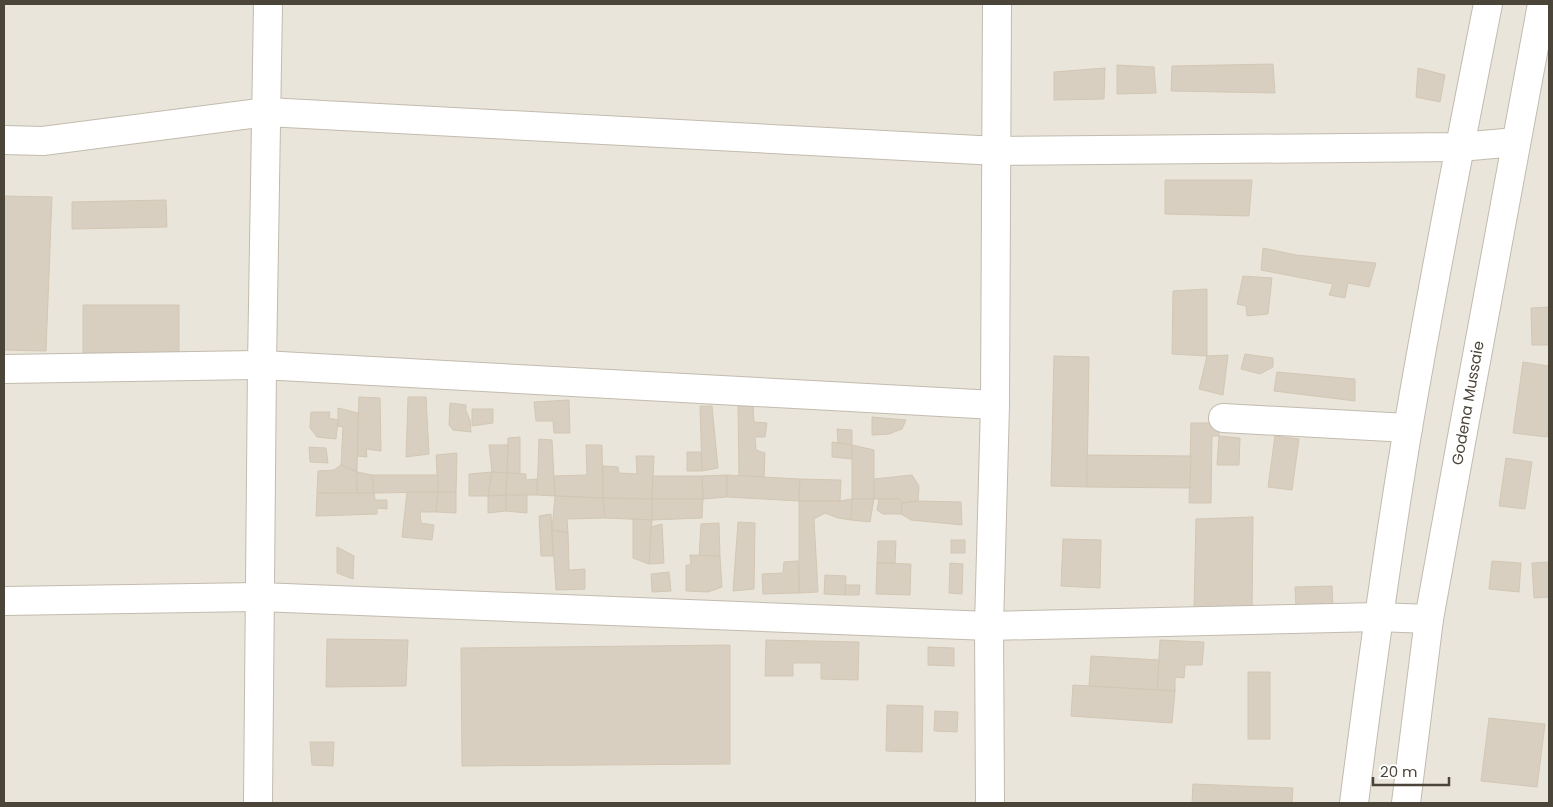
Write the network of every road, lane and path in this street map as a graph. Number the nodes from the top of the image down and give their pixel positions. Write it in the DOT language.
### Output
graph roads {
  1 [pos="268,4"];
  2 [pos="998,4"];
  3 [pos="1488,4"];
  4 [pos="1542,4"];
  5 [pos="267,112"];
  6 [pos="4,140"];
  7 [pos="1516,142"];
  8 [pos="1460,146"];
  9 [pos="998,151"];
  10 [pos="262,365"];
  11 [pos="4,369"];
  12 [pos="995,405"];
  13 [pos="1223,418"];
  14 [pos="1408,428"];
  15 [pos="260,597"];
  16 [pos="4,601"];
  17 [pos="1378,617"];
  18 [pos="1429,619"];
  19 [pos="989,626"];
  20 [pos="258,803"];
  21 [pos="990,803"];
  22 [pos="1354,803"];
  23 [pos="1406,803"];
  1 -- 5 [label="street"];
  2 -- 9 [label="street"];
  3 -- 8 [label="street"];
  4 -- 7 [label="street, Godena Mussaie"];
  5 -- 6 [label="street"];
  5 -- 9 [label="street"];
  5 -- 10 [label="street"];
  7 -- 8 [label="street"];
  7 -- 18 [label="street, Godena Mussaie"];
  8 -- 9 [label="street"];
  8 -- 14 [label="street"];
  9 -- 12 [label="street"];
  10 -- 11 [label="street"];
  10 -- 12 [label="street"];
  10 -- 15 [label="street"];
  12 -- 19 [label="street"];
  13 -- 14 [label="street"];
  14 -- 17 [label="street"];
  15 -- 16 [label="street"];
  15 -- 19 [label="street"];
  15 -- 20 [label="street"];
  17 -- 18 [label="street"];
  17 -- 19 [label="street"];
  17 -- 22 [label="street"];
  18 -- 23 [label="street, Godena Mussaie"];
  19 -- 21 [label="street"];
}
